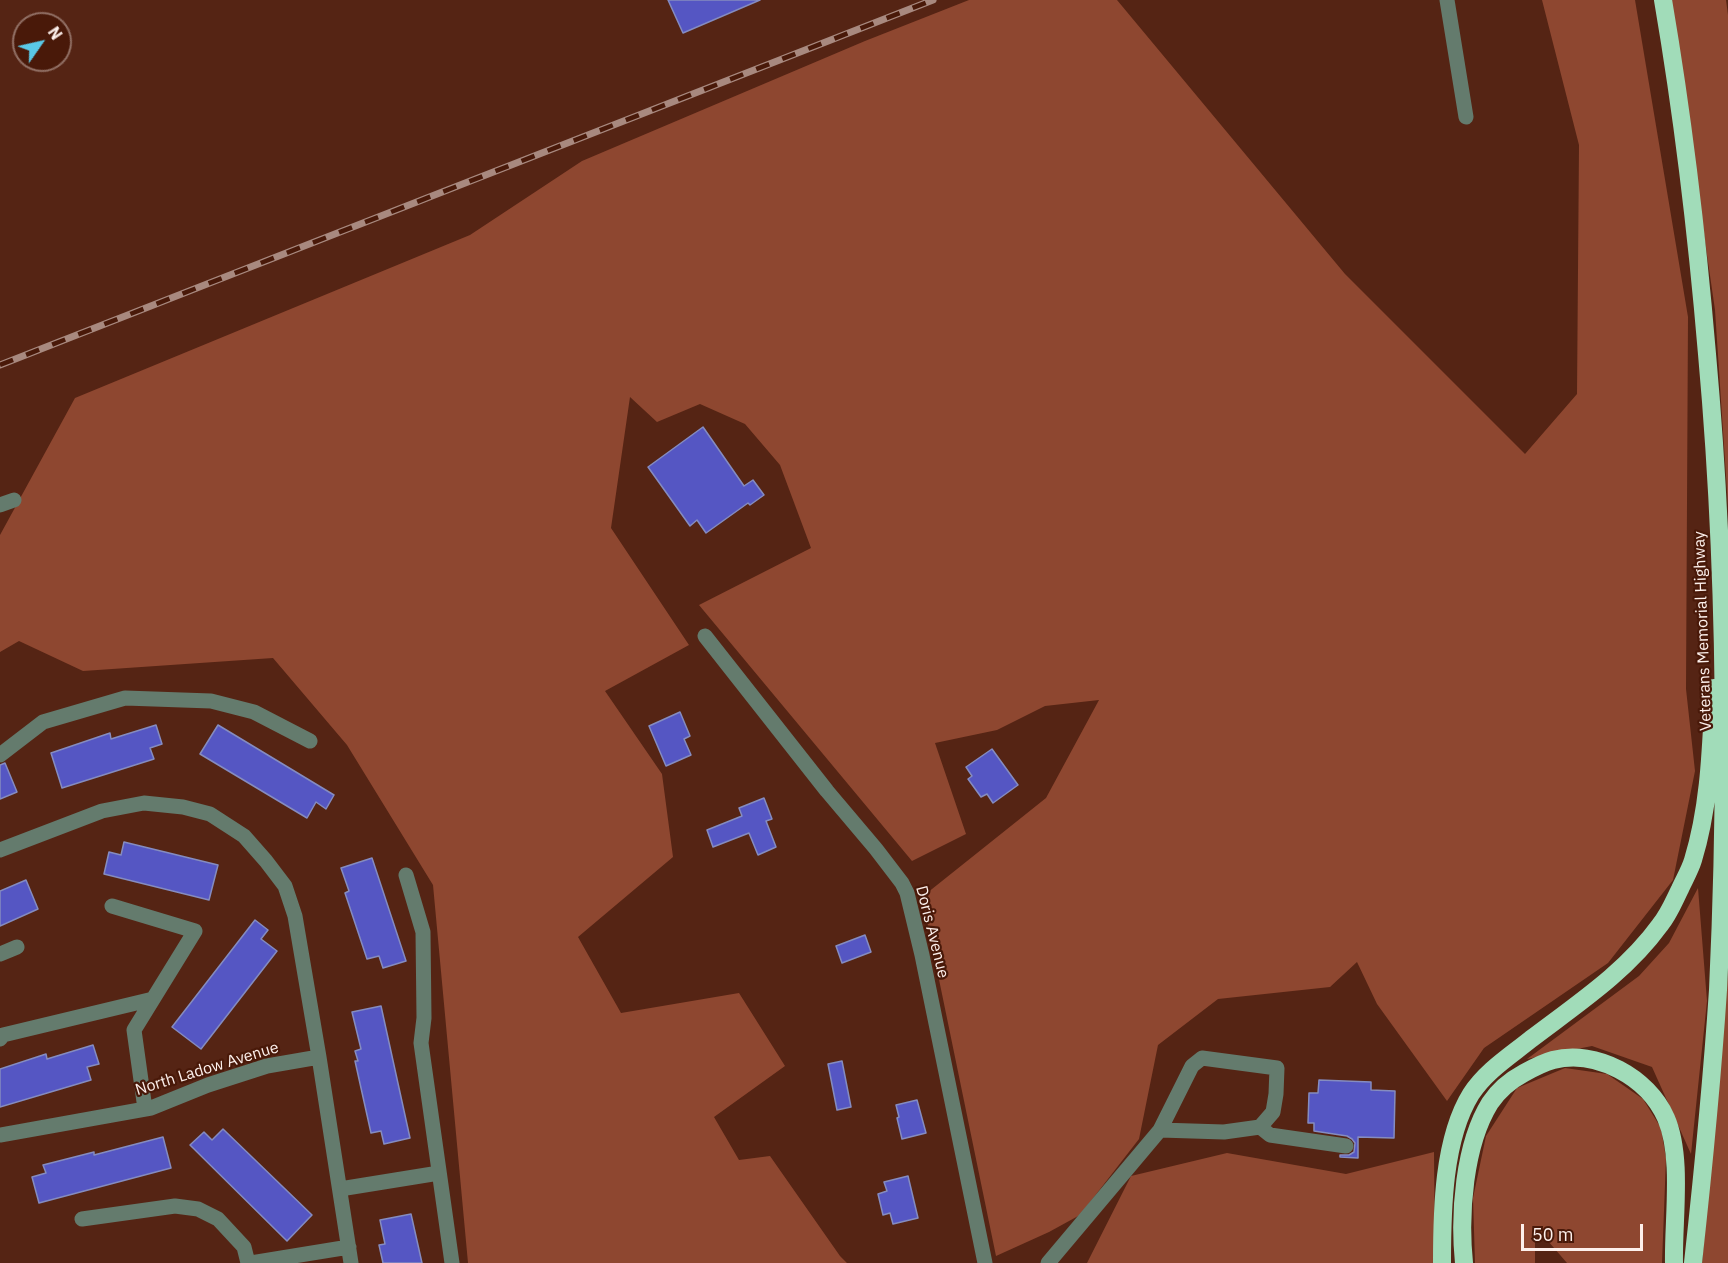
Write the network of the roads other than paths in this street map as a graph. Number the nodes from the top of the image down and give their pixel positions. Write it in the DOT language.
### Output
graph roads {
  1 [pos="1447,0"];
  2 [pos="1663,0"];
  3 [pos="1466,117"];
  4 [pos="1723,609"];
  5 [pos="705,636"];
  6 [pos="310,741"];
  7 [pos="0,755"];
  8 [pos="0,850"];
  9 [pos="406,875"];
  10 [pos="112,906"];
  11 [pos="17,947"];
  12 [pos="0,954"];
  13 [pos="153,999"];
  14 [pos="1,1036"];
  15 [pos="319,1057"];
  16 [pos="145,1109"];
  17 [pos="1260,1127"];
  18 [pos="1160,1130"];
  19 [pos="0,1135"];
  20 [pos="1346,1146"];
  21 [pos="439,1173"];
  22 [pos="340,1189"];
  23 [pos="82,1219"];
  24 [pos="349,1247"];
  25 [pos="250,1263"];
  26 [pos="351,1263"];
  27 [pos="452,1263"];
  28 [pos="985,1263"];
  29 [pos="1048,1263"];
  30 [pos="1442,1263"];
  31 [pos="1464,1263"];
  32 [pos="1674,1263"];
  33 [pos="1694,1263"];
  1 -- 3 [label="street"];
  2 -- 4 [label="highway, Veterans Memorial Highway"];
  4 -- 30 [label="highway"];
  4 -- 33 [label="highway, Veterans Memorial Highway"];
  5 -- 28 [label="street, Doris Avenue"];
  6 -- 7 [label="street"];
  8 -- 15 [label="street"];
  9 -- 21 [label="street"];
  10 -- 13 [label="street"];
  11 -- 12 [label="street"];
  13 -- 14 [label="street"];
  13 -- 16 [label="street"];
  15 -- 16 [label="street, North Ladow Avenue"];
  15 -- 22 [label="street"];
  16 -- 19 [label="street, North Ladow Avenue"];
  17 -- 18 [label="street"];
  17 -- 18 [label="street"];
  17 -- 20 [label="street"];
  18 -- 29 [label="street"];
  21 -- 22 [label="street"];
  21 -- 27 [label="street"];
  22 -- 24 [label="street"];
  23 -- 25 [label="street"];
  24 -- 25 [label="street"];
  24 -- 26 [label="street"];
  31 -- 32 [label="highway"];
}
